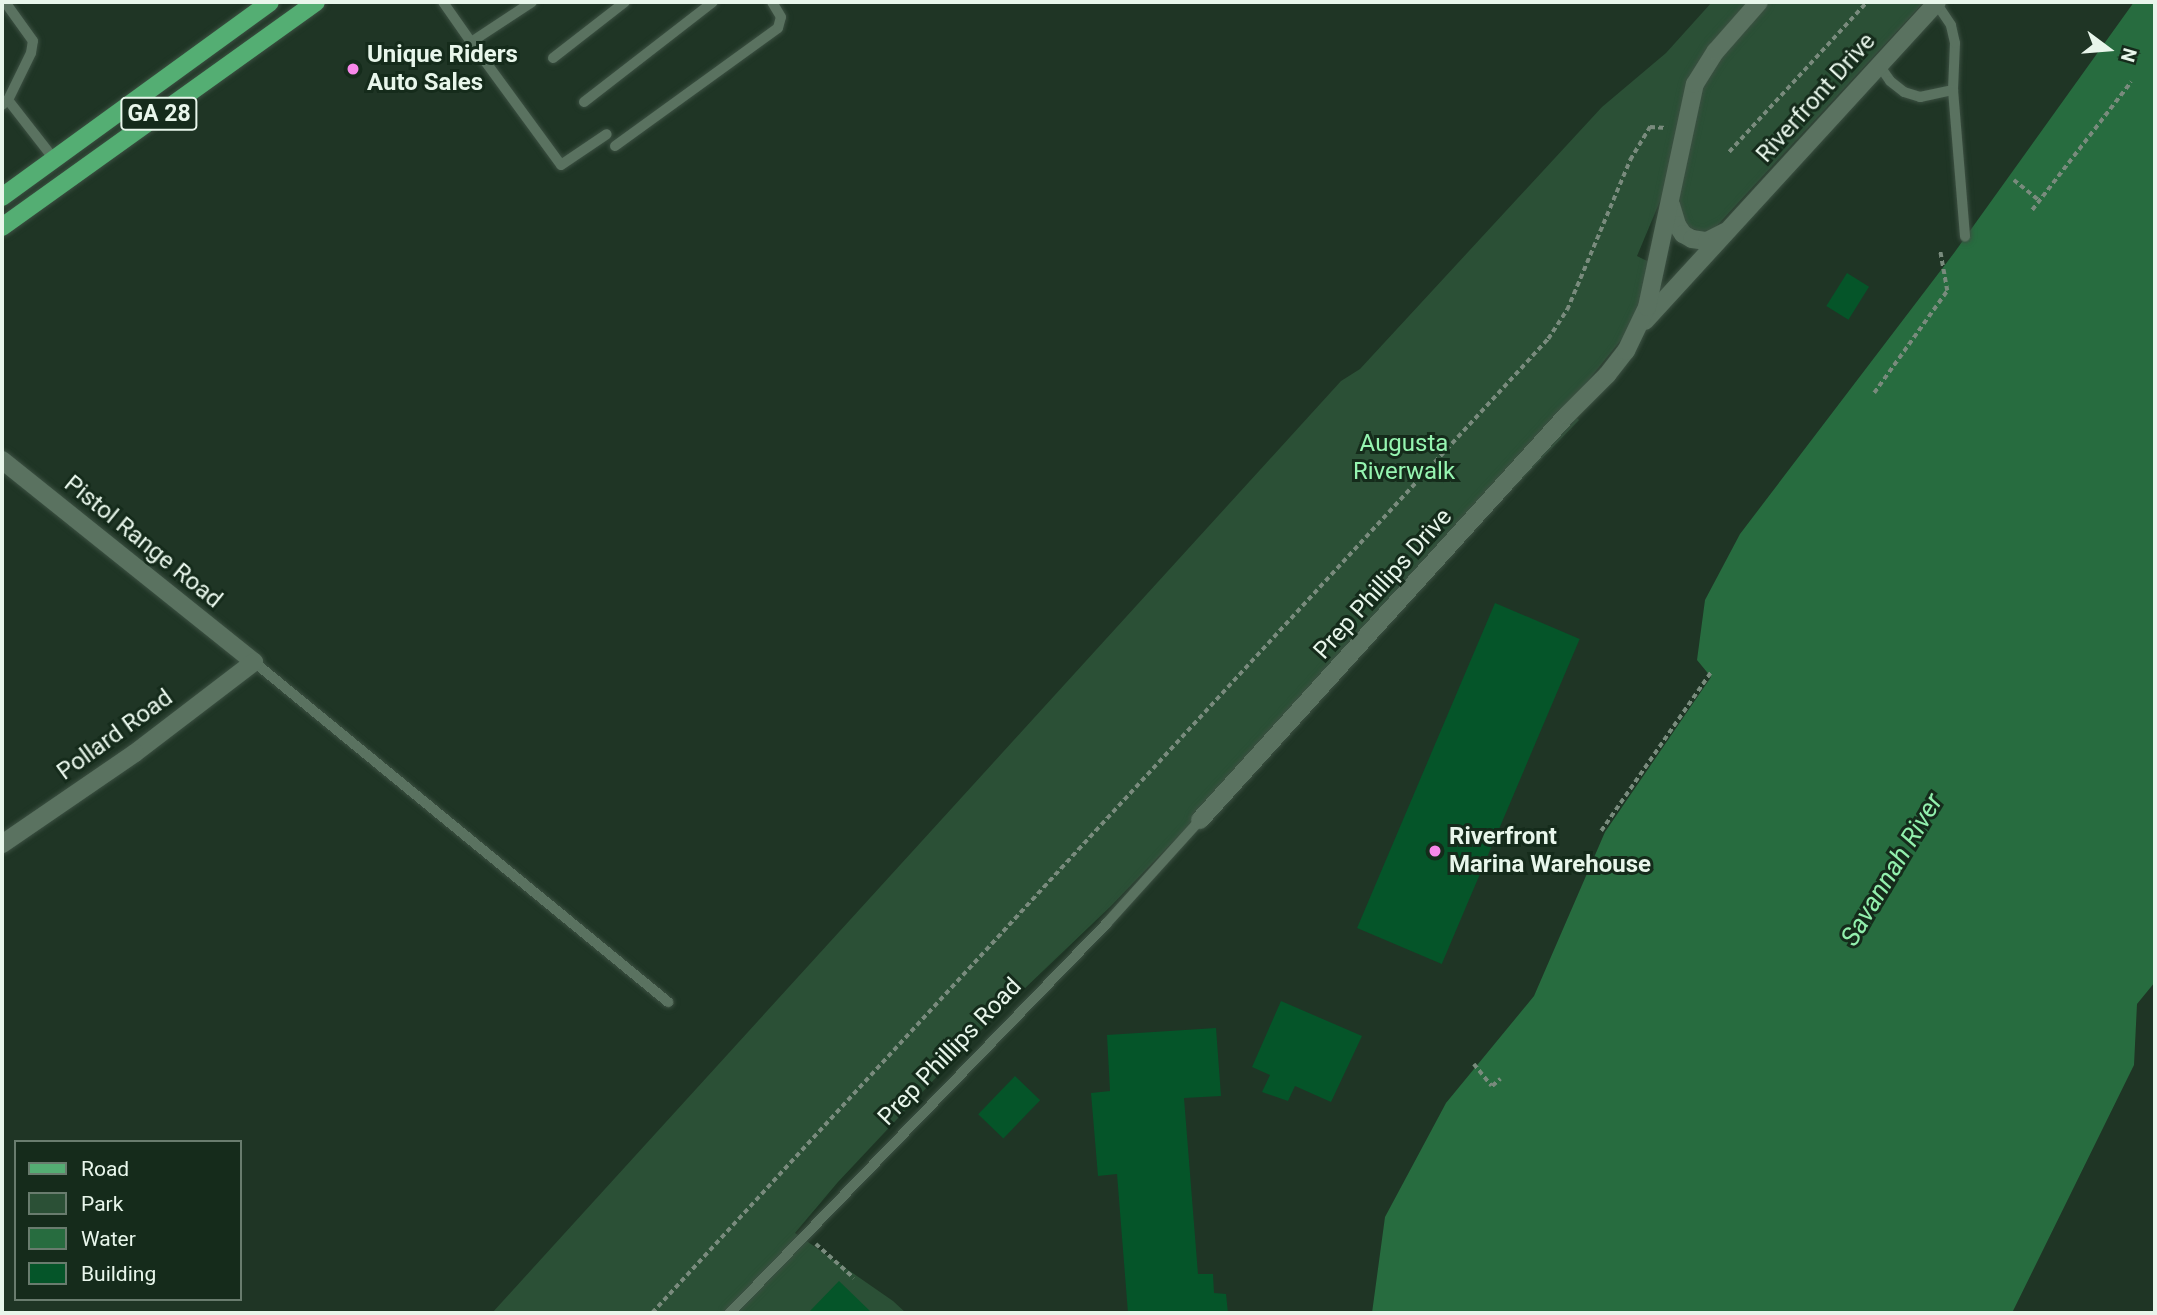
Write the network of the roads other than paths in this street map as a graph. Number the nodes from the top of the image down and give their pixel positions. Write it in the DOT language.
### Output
graph roads {
  1 [pos="5,2"];
  2 [pos="270,2"];
  3 [pos="316,2"];
  4 [pos="443,2"];
  5 [pos="532,2"];
  6 [pos="625,2"];
  7 [pos="713,2"];
  8 [pos="772,2"];
  9 [pos="1759,2"];
  10 [pos="1937,2"];
  11 [pos="471,42"];
  12 [pos="553,58"];
  13 [pos="1879,65"];
  14 [pos="2,85"];
  15 [pos="14,86"];
  16 [pos="1953,90"];
  17 [pos="584,102"];
  18 [pos="5,103"];
  19 [pos="607,134"];
  20 [pos="615,146"];
  21 [pos="54,159"];
  22 [pos="2,197"];
  23 [pos="1671,204"];
  24 [pos="2,228"];
  25 [pos="1731,228"];
  26 [pos="1965,237"];
  27 [pos="1640,326"];
  28 [pos="2,460"];
  29 [pos="254,662"];
  30 [pos="1200,820"];
  31 [pos="2,844"];
  32 [pos="668,1002"];
  33 [pos="730,1313"];
  1 -- 15 [label="lane"];
  2 -- 21 [label="main road, GA 28"];
  3 -- 24 [label="main road, GA 28"];
  4 -- 11 [label="lane"];
  5 -- 11 [label="lane"];
  6 -- 12 [label="lane"];
  7 -- 17 [label="lane"];
  8 -- 20 [label="lane"];
  9 -- 23 [label="street, Prep Phillips Drive"];
  10 -- 13 [label="street, Riverfront Drive"];
  10 -- 16 [label="lane"];
  11 -- 19 [label="lane"];
  13 -- 16 [label="lane"];
  13 -- 25 [label="street, Riverfront Drive"];
  14 -- 15 [label="lane"];
  15 -- 18 [label="lane"];
  16 -- 26 [label="lane"];
  18 -- 21 [label="lane"];
  21 -- 22 [label="main road, GA 28"];
  23 -- 25 [label="street, Riverfront Drive"];
  23 -- 27 [label="street, Prep Phillips Drive"];
  25 -- 27 [label="street, Riverfront Drive"];
  27 -- 30 [label="street, Prep Phillips Drive"];
  28 -- 29 [label="street, Pistol Range Road"];
  29 -- 31 [label="street, Pollard Road"];
  29 -- 32 [label="lane"];
  30 -- 33 [label="lane, Prep Phillips Road"];
}
